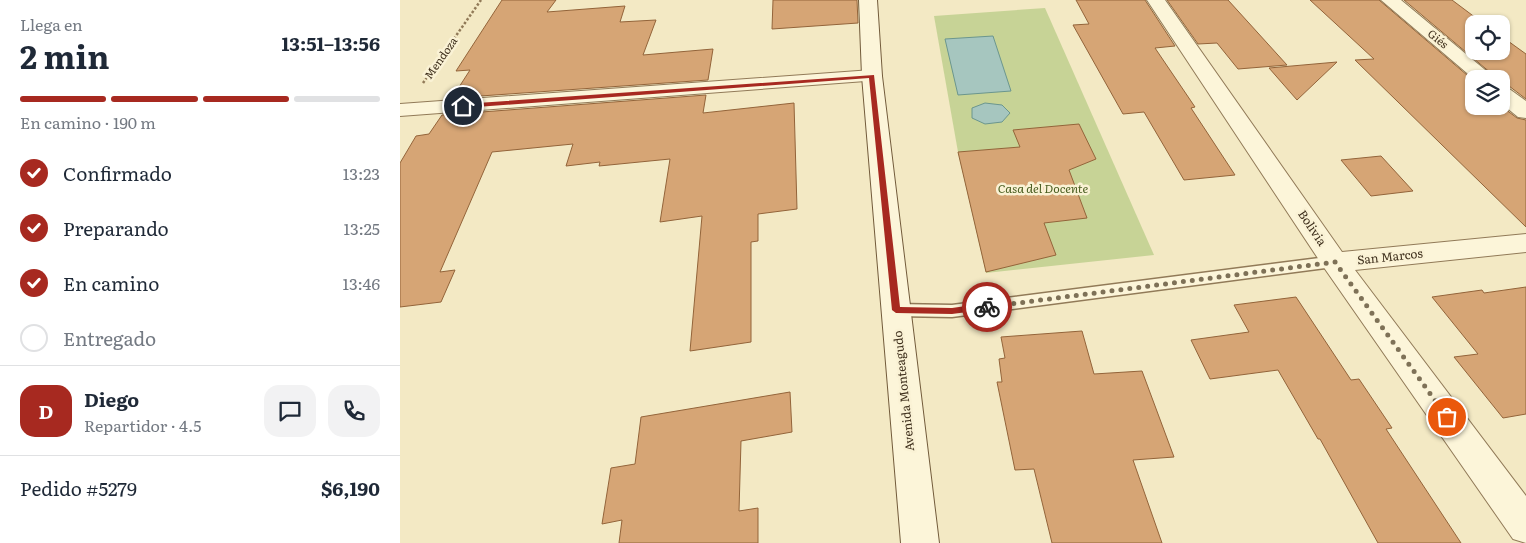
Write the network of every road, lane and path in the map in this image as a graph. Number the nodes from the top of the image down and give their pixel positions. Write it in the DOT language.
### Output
graph roads {
  1 [pos="481,0"];
  2 [pos="868,0"];
  3 [pos="1156,0"];
  4 [pos="1390,0"];
  5 [pos="1475,70"];
  6 [pos="872,76"];
  7 [pos="1510,99"];
  8 [pos="401,112"];
  9 [pos="1526,112"];
  10 [pos="1526,242"];
  11 [pos="1335,262"];
  12 [pos="896,310"];
  13 [pos="1526,526"];
  14 [pos="920,543"];
  1 -- 8 [label="path, Mendoza"];
  2 -- 6 [label="street, Avenida Monteagudo"];
  3 -- 11 [label="street, Bolivia"];
  4 -- 5 [label="street, Giés"];
  6 -- 8 [label="street"];
  6 -- 12 [label="street, Avenida Monteagudo"];
  7 -- 9 [label="street"];
  10 -- 11 [label="street, San Marcos"];
  11 -- 12 [label="lane, San Marcos"];
  11 -- 13 [label="street, Bolivia"];
  12 -- 14 [label="street, Avenida Monteagudo"];
}
